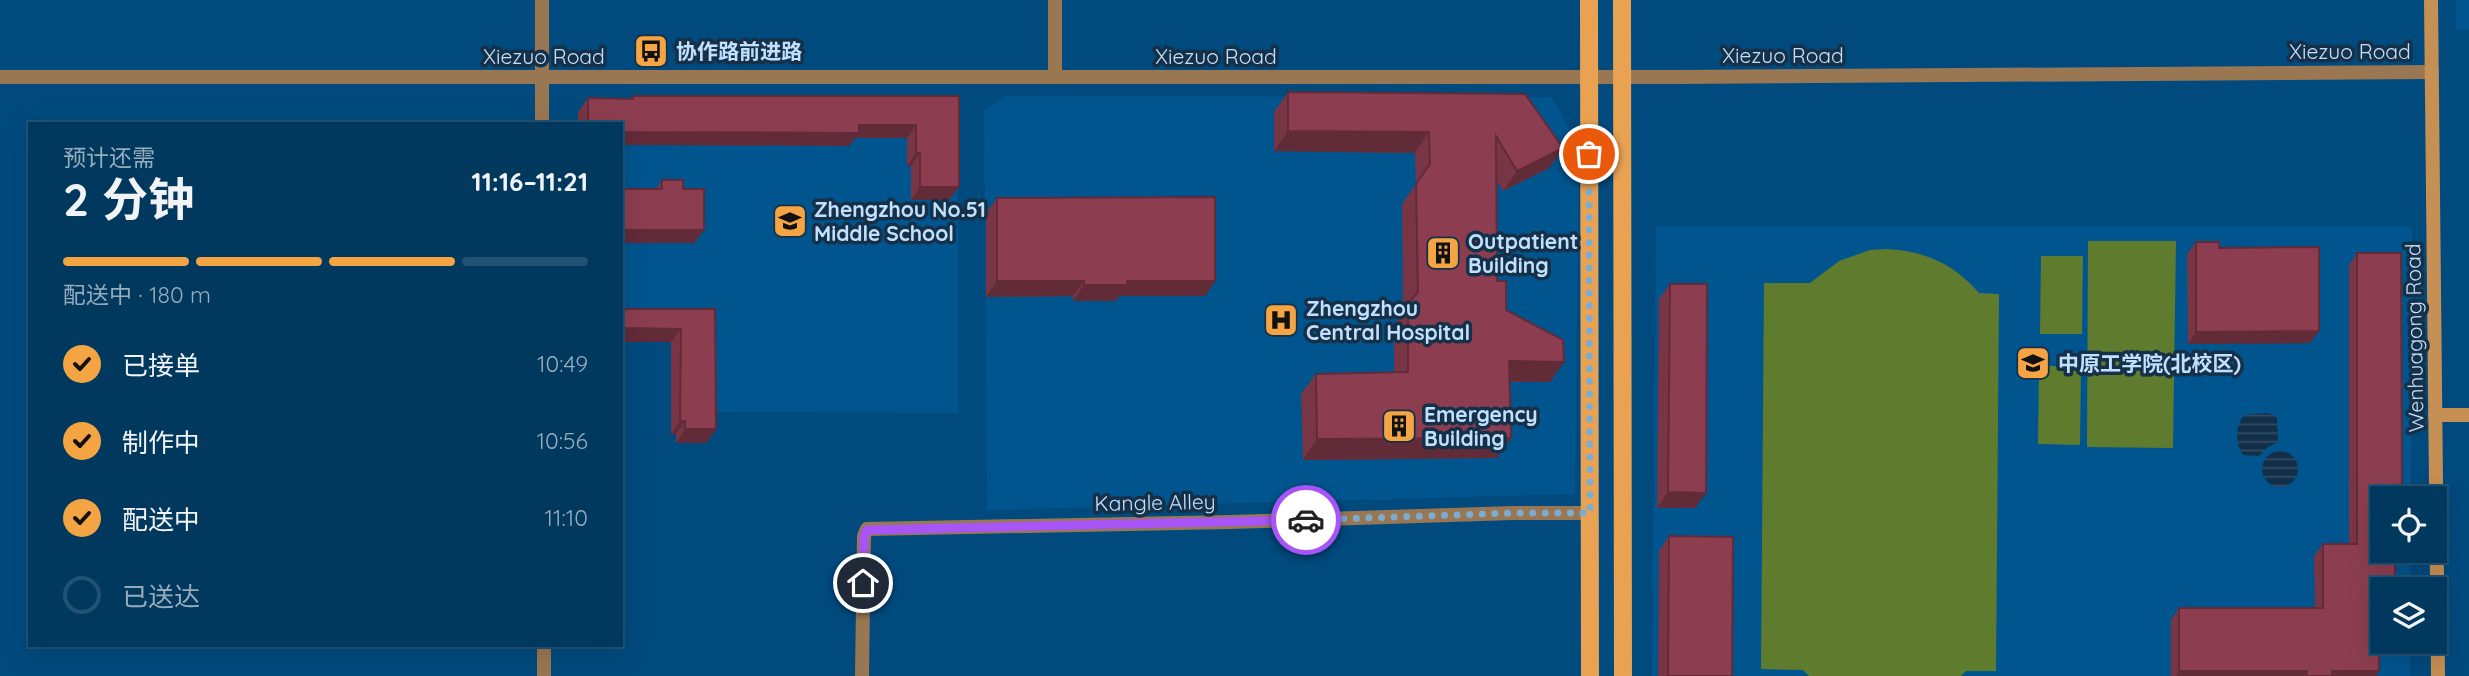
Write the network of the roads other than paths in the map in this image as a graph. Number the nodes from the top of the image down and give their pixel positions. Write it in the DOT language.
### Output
graph roads {
  1 [pos="542,0"];
  2 [pos="1055,0"];
  3 [pos="1589,0"];
  4 [pos="1622,0"];
  5 [pos="2431,0"];
  6 [pos="2432,72"];
  7 [pos="0,76"];
  8 [pos="542,76"];
  9 [pos="1055,76"];
  10 [pos="1589,76"];
  11 [pos="1622,76"];
  12 [pos="542,122"];
  13 [pos="2435,415"];
  14 [pos="2469,415"];
  15 [pos="1590,513"];
  16 [pos="544,647"];
  17 [pos="544,676"];
  18 [pos="862,676"];
  19 [pos="1591,676"];
  20 [pos="1623,676"];
  21 [pos="2438,676"];
  1 -- 8 [label="street"];
  2 -- 9 [label="street"];
  3 -- 10 [label="main road"];
  4 -- 11 [label="main road"];
  5 -- 6 [label="street, Wenhuagong Road"];
  6 -- 11 [label="street, Xiezuo Road"];
  6 -- 13 [label="street, Wenhuagong Road"];
  7 -- 8 [label="street, Xiezuo Road"];
  8 -- 9 [label="street, Xiezuo Road"];
  8 -- 12 [label="street"];
  9 -- 10 [label="street, Xiezuo Road"];
  10 -- 11 [label="street, Xiezuo Road"];
  10 -- 15 [label="main road"];
  11 -- 20 [label="main road"];
  13 -- 14 [label="street"];
  13 -- 21 [label="street, Wenhuagong Road"];
  15 -- 18 [label="street, Kangle Alley"];
  15 -- 19 [label="main road"];
  16 -- 17 [label="street"];
}
